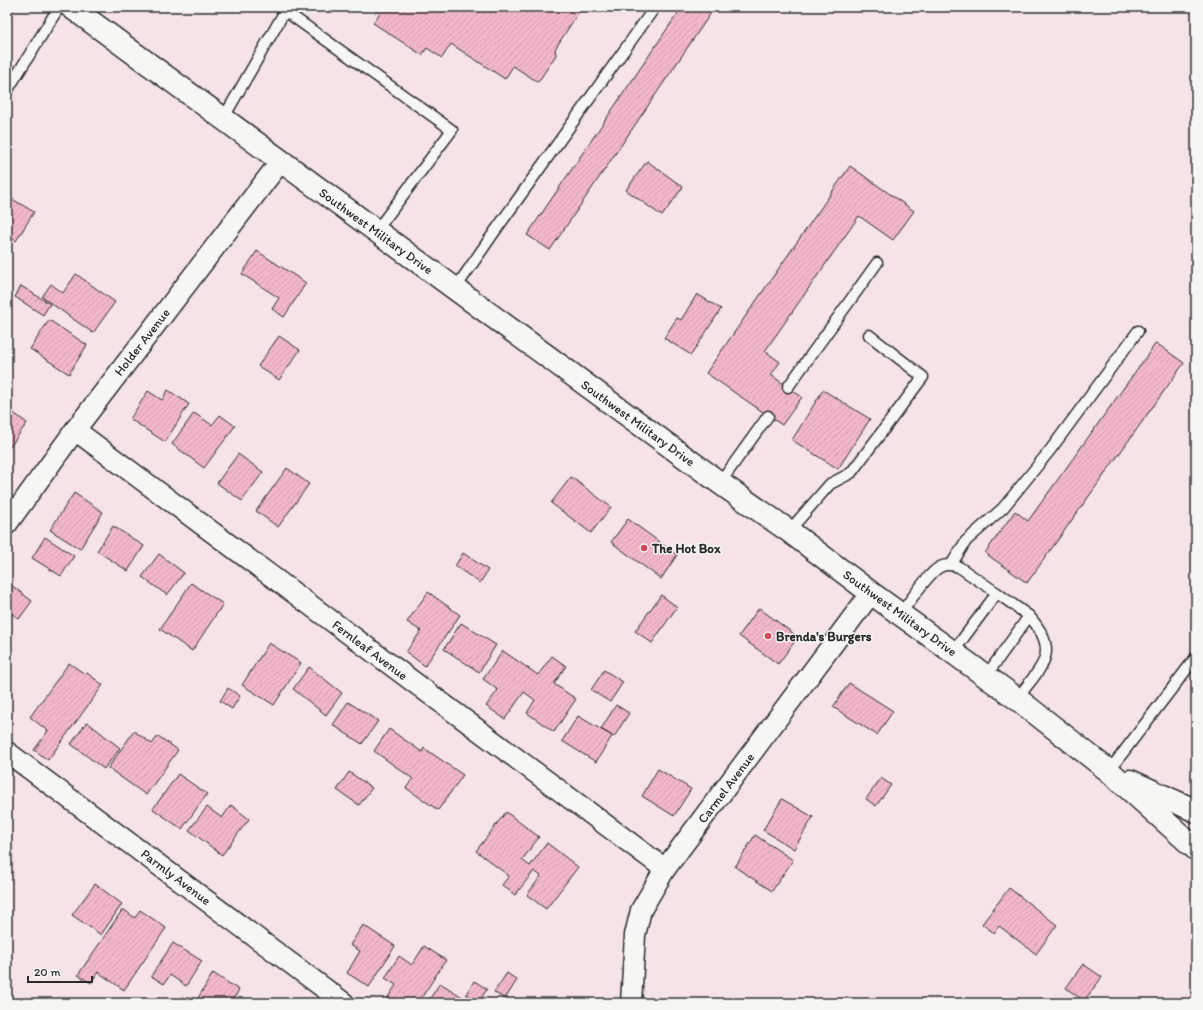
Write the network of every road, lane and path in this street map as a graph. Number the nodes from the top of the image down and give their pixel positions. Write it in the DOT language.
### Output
graph roads {
  1 [pos="59,7"];
  2 [pos="71,7"];
  3 [pos="655,7"];
  4 [pos="287,9"];
  5 [pos="7,91"];
  6 [pos="223,119"];
  7 [pos="280,162"];
  8 [pos="376,231"];
  9 [pos="877,263"];
  10 [pos="456,289"];
  11 [pos="1138,331"];
  12 [pos="869,335"];
  13 [pos="788,387"];
  14 [pos="768,416"];
  15 [pos="74,430"];
  16 [pos="720,482"];
  17 [pos="7,524"];
  18 [pos="789,531"];
  19 [pos="951,565"];
  20 [pos="871,593"];
  21 [pos="997,593"];
  22 [pos="900,614"];
  23 [pos="1029,616"];
  24 [pos="953,652"];
  25 [pos="1196,656"];
  26 [pos="986,676"];
  27 [pos="1017,699"];
  28 [pos="7,752"];
  29 [pos="1109,771"];
  30 [pos="1196,811"];
  31 [pos="1196,849"];
  32 [pos="665,869"];
  33 [pos="344,1003"];
  34 [pos="632,1003"];
  1 -- 5 [label="lane"];
  2 -- 6 [label="main road, Southwest Military Drive"];
  3 -- 10 [label="lane"];
  4 -- 6 [label="lane"];
  4 -- 8 [label="lane"];
  6 -- 7 [label="main road, Southwest Military Drive"];
  7 -- 8 [label="main road, Southwest Military Drive"];
  7 -- 15 [label="street, Holder Avenue"];
  8 -- 10 [label="main road, Southwest Military Drive"];
  9 -- 13 [label="lane"];
  10 -- 16 [label="main road, Southwest Military Drive"];
  11 -- 19 [label="lane"];
  12 -- 18 [label="lane"];
  14 -- 16 [label="lane"];
  15 -- 17 [label="street, Holder Avenue"];
  15 -- 32 [label="street, Fernleaf Avenue"];
  16 -- 18 [label="main road, Southwest Military Drive"];
  18 -- 20 [label="main road, Southwest Military Drive"];
  19 -- 21 [label="lane"];
  19 -- 22 [label="lane"];
  20 -- 22 [label="main road, Southwest Military Drive"];
  20 -- 32 [label="street, Carmel Avenue"];
  21 -- 23 [label="lane"];
  21 -- 24 [label="lane"];
  22 -- 24 [label="main road, Southwest Military Drive"];
  23 -- 26 [label="lane"];
  23 -- 27 [label="lane"];
  24 -- 26 [label="main road, Southwest Military Drive"];
  25 -- 29 [label="lane"];
  26 -- 27 [label="main road, Southwest Military Drive"];
  27 -- 29 [label="main road, Southwest Military Drive"];
  28 -- 33 [label="street, Parmly Avenue"];
  29 -- 30 [label="main road"];
  29 -- 31 [label="main road, Southwest Military Drive"];
  32 -- 34 [label="street, Carmel Avenue"];
}
